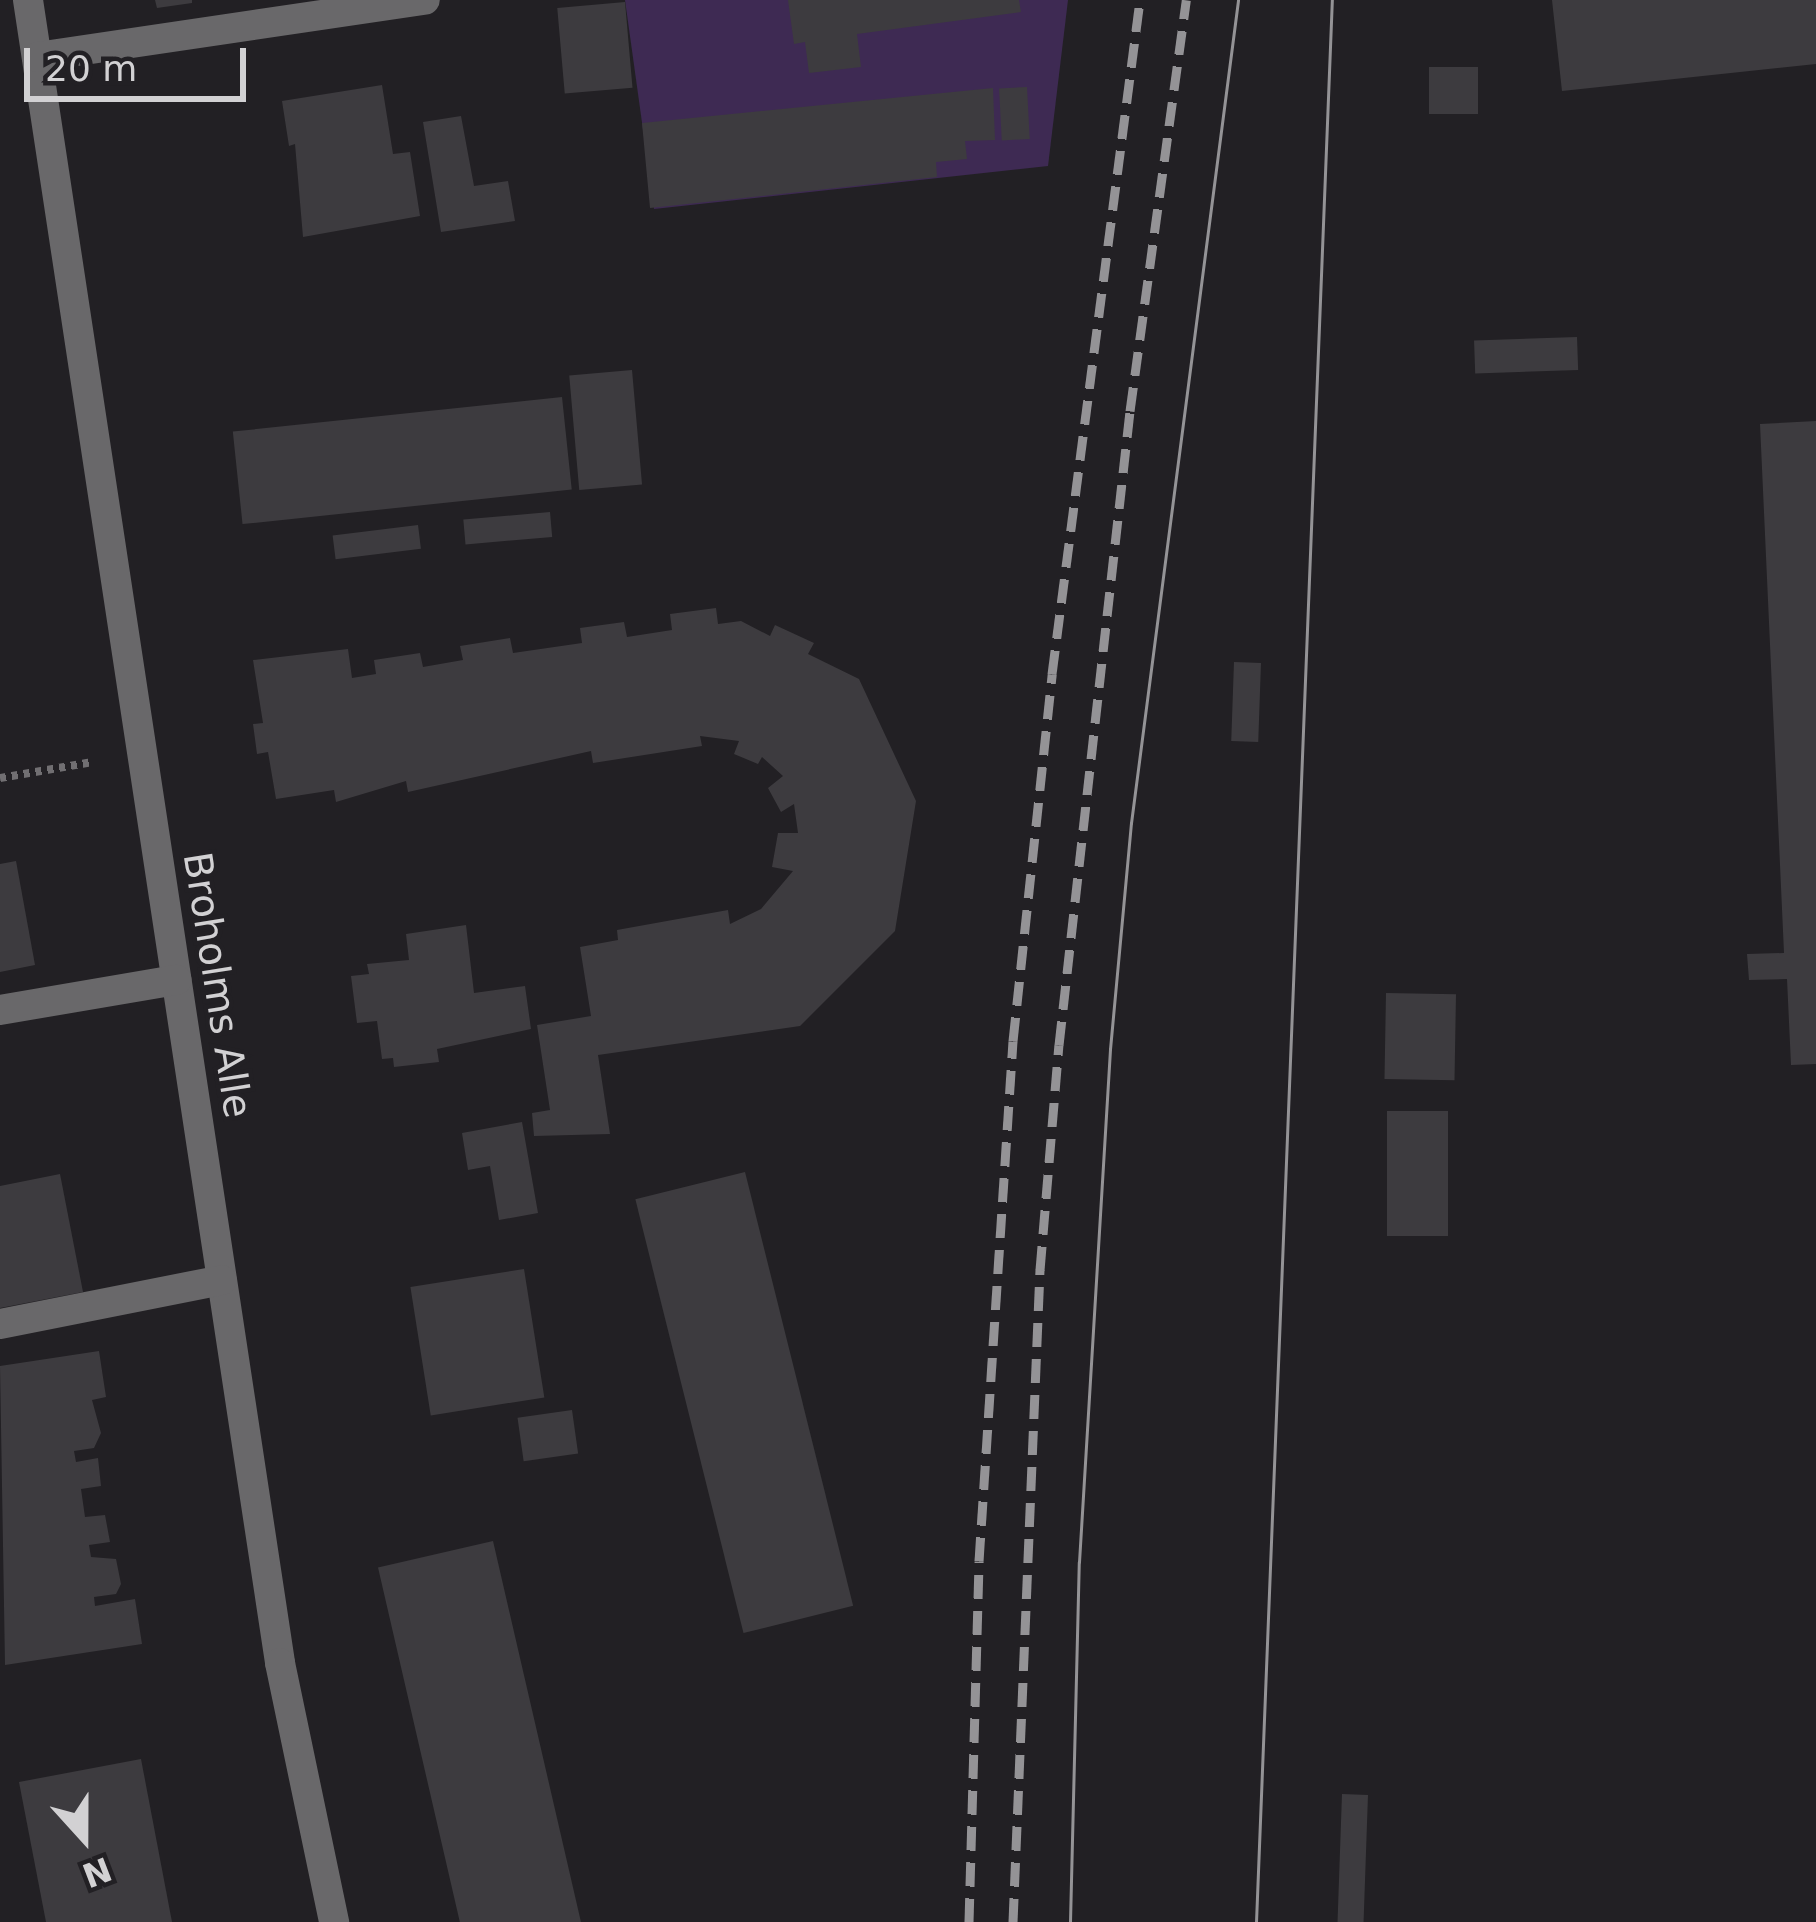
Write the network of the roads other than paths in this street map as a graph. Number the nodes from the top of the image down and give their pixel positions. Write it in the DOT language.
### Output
graph roads {
  1 [pos="28,0"];
  2 [pos="425,0"];
  3 [pos="37,57"];
  4 [pos="176,980"];
  5 [pos="0,1010"];
  6 [pos="222,1280"];
  7 [pos="0,1324"];
  8 [pos="334,1922"];
  1 -- 3 [label="street, Broholms Alle"];
  2 -- 3 [label="street"];
  3 -- 4 [label="street, Broholms Alle"];
  4 -- 5 [label="street"];
  4 -- 6 [label="street, Broholms Alle"];
  6 -- 7 [label="street"];
  6 -- 8 [label="street, Broholms Alle"];
}
